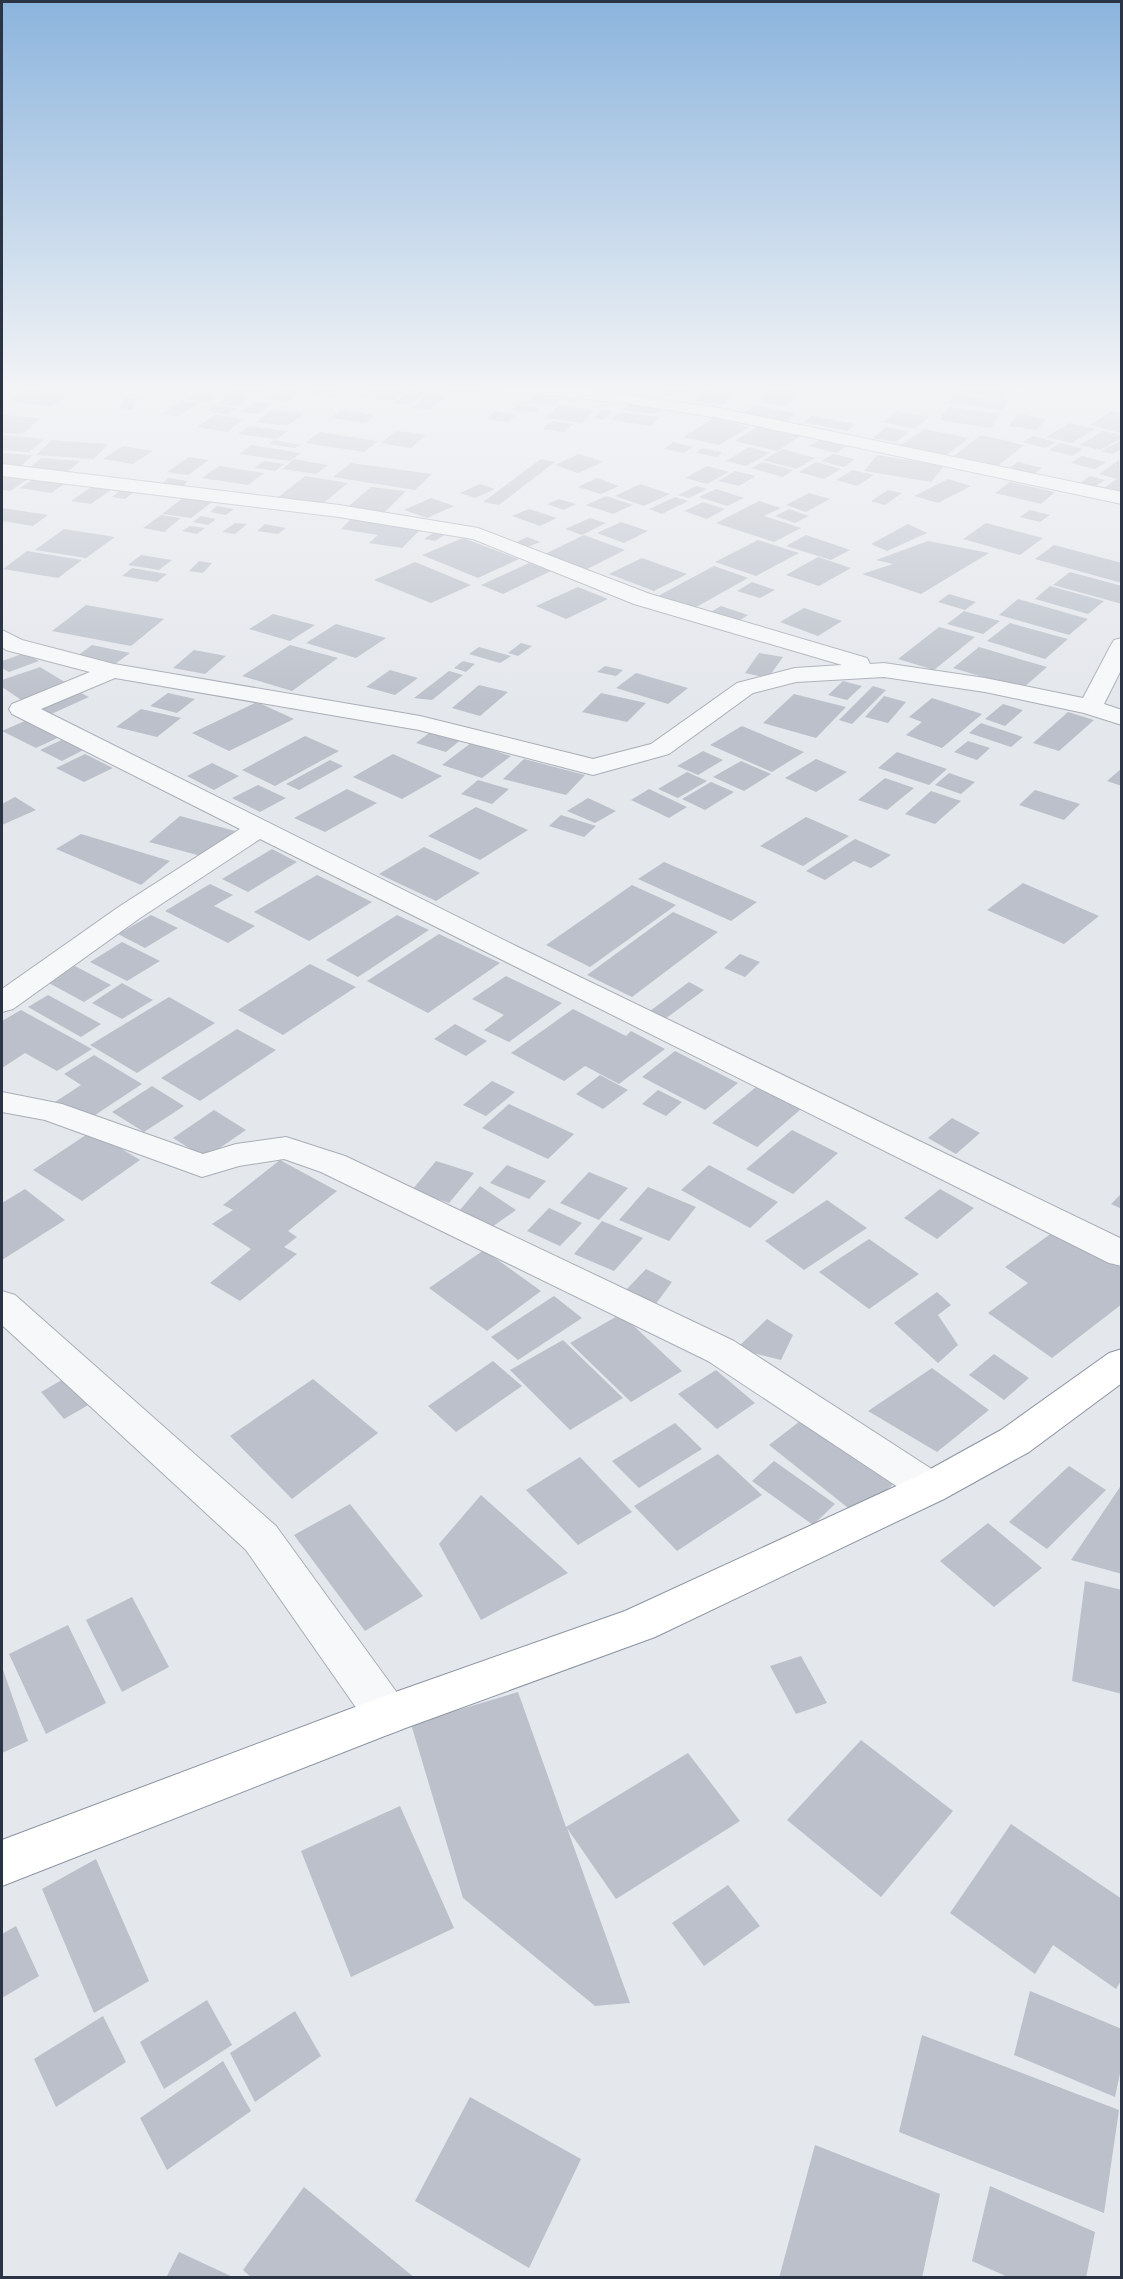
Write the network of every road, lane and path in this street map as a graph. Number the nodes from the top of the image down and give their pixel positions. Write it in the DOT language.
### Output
graph roads {
  1 [pos="194,493"];
  2 [pos="1100,493"];
  3 [pos="1122,498"];
  4 [pos="2,637"];
  5 [pos="1122,645"];
  6 [pos="884,670"];
  7 [pos="113,671"];
  8 [pos="1090,707"];
  9 [pos="11,713"];
  10 [pos="1122,718"];
  11 [pos="258,829"];
  12 [pos="2,1003"];
  13 [pos="2,1102"];
  14 [pos="1122,1254"];
  15 [pos="2,1304"];
  16 [pos="1122,1363"];
  17 [pos="930,1488"];
  18 [pos="387,1715"];
  19 [pos="2,1863"];
  1 -- 6 [label="street"];
  2 -- 3 [label="street"];
  4 -- 7 [label="street"];
  5 -- 8 [label="street"];
  6 -- 7 [label="street"];
  6 -- 8 [label="street"];
  7 -- 9 [label="street"];
  8 -- 10 [label="street"];
  9 -- 11 [label="street"];
  11 -- 12 [label="street"];
  11 -- 14 [label="street"];
  13 -- 17 [label="street"];
  15 -- 18 [label="street"];
  16 -- 17 [label="highway"];
  17 -- 18 [label="highway"];
  18 -- 19 [label="highway"];
}
